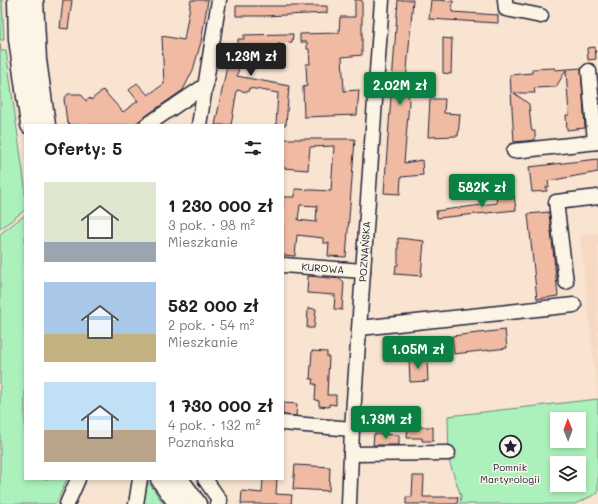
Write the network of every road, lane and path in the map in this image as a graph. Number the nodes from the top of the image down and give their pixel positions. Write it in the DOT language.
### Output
graph roads {
  1 [pos="17,0"];
  2 [pos="34,0"];
  3 [pos="219,0"];
  4 [pos="382,0"];
  5 [pos="505,0"];
  6 [pos="541,16"];
  7 [pos="589,71"];
  8 [pos="206,84"];
  9 [pos="30,124"];
  10 [pos="46,124"];
  11 [pos="148,124"];
  12 [pos="199,124"];
  13 [pos="597,142"];
  14 [pos="514,152"];
  15 [pos="598,197"];
  16 [pos="284,265"];
  17 [pos="364,271"];
  18 [pos="566,282"];
  19 [pos="574,305"];
  20 [pos="360,328"];
  21 [pos="284,423"];
  22 [pos="352,429"];
  23 [pos="448,453"];
  24 [pos="351,454"];
  25 [pos="78,480"];
  26 [pos="140,480"];
  27 [pos="161,480"];
  28 [pos="180,480"];
  29 [pos="206,480"];
  30 [pos="67,504"];
  31 [pos="136,504"];
  32 [pos="178,504"];
  33 [pos="197,504"];
  34 [pos="217,504"];
  35 [pos="349,504"];
  1 -- 9 [label="main road"];
  2 -- 10 [label="main road"];
  3 -- 8 [label="street"];
  4 -- 17 [label="street, POZNAŃSKA"];
  5 -- 6 [label="street"];
  7 -- 13 [label="street"];
  8 -- 11 [label="street"];
  8 -- 12 [label="street"];
  13 -- 14 [label="street"];
  15 -- 18 [label="street"];
  16 -- 17 [label="street, KUROWA"];
  17 -- 20 [label="street, POZNAŃSKA"];
  19 -- 20 [label="street"];
  20 -- 22 [label="street, POZNAŃSKA"];
  21 -- 22 [label="street"];
  22 -- 24 [label="street, POZNAŃSKA"];
  23 -- 24 [label="street"];
  24 -- 35 [label="street, POZNAŃSKA"];
  25 -- 30 [label="street"];
  26 -- 31 [label="street"];
  27 -- 32 [label="main road"];
  28 -- 33 [label="main road"];
  29 -- 34 [label="street"];
}
